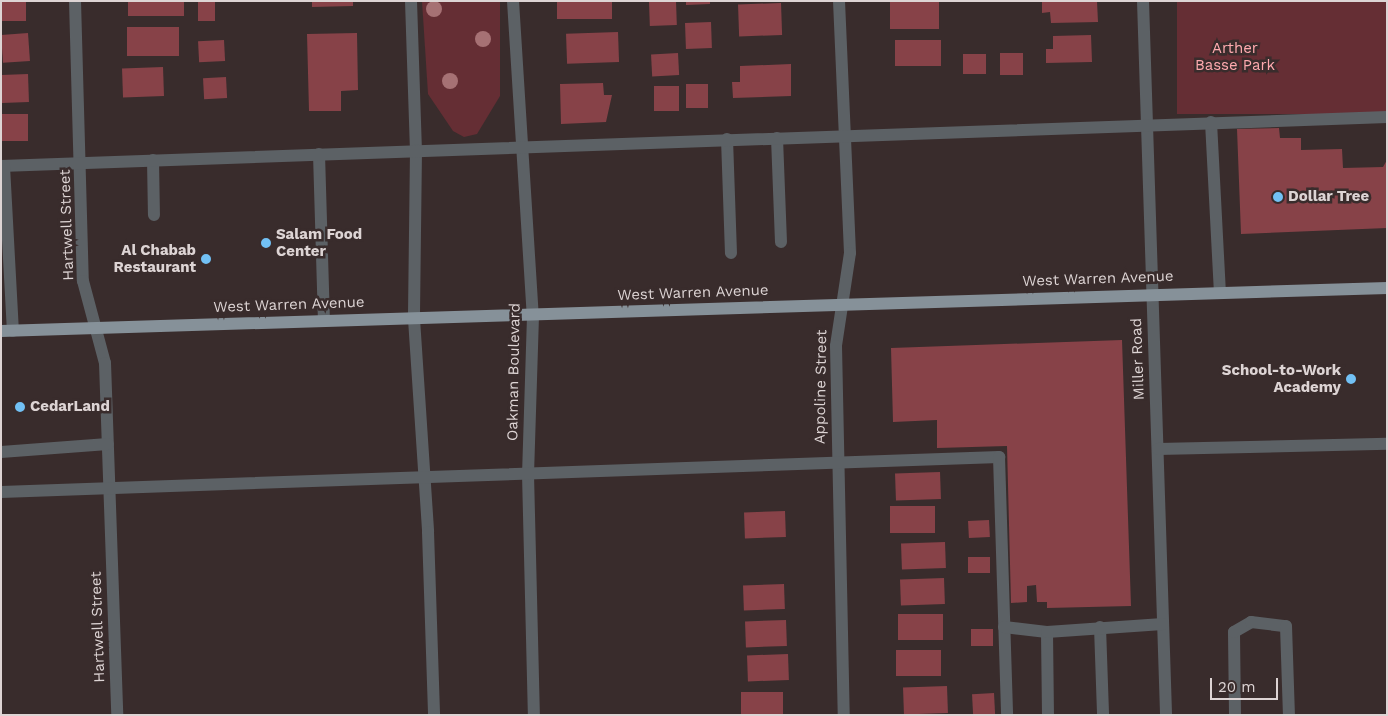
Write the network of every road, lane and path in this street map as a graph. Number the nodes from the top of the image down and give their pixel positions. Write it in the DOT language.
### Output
graph roads {
  1 [pos="75,1"];
  2 [pos="411,1"];
  3 [pos="513,1"];
  4 [pos="839,1"];
  5 [pos="1143,1"];
  6 [pos="1387,117"];
  7 [pos="1211,122"];
  8 [pos="1147,124"];
  9 [pos="845,135"];
  10 [pos="777,138"];
  11 [pos="727,139"];
  12 [pos="519,147"];
  13 [pos="416,150"];
  14 [pos="319,154"];
  15 [pos="153,160"];
  16 [pos="82,163"];
  17 [pos="3,166"];
  18 [pos="154,215"];
  19 [pos="781,242"];
  20 [pos="731,253"];
  21 [pos="1387,288"];
  22 [pos="1220,291"];
  23 [pos="1153,292"];
  24 [pos="841,303"];
  25 [pos="533,316"];
  26 [pos="324,319"];
  27 [pos="414,319"];
  28 [pos="94,328"];
  29 [pos="7,331"];
  30 [pos="108,444"];
  31 [pos="1387,444"];
  32 [pos="1158,450"];
  33 [pos="1,452"];
  34 [pos="836,462"];
  35 [pos="528,474"];
  36 [pos="424,478"];
  37 [pos="110,488"];
  38 [pos="1,492"];
  39 [pos="1164,624"];
  40 [pos="1100,627"];
  41 [pos="1004,628"];
  42 [pos="1047,632"];
  43 [pos="117,715"];
  44 [pos="434,715"];
  45 [pos="534,715"];
  46 [pos="844,715"];
  47 [pos="1007,715"];
  48 [pos="1048,715"];
  49 [pos="1104,715"];
  50 [pos="1166,715"];
  51 [pos="1235,715"];
  52 [pos="1288,715"];
  1 -- 16 [label="street, Hartwell Street"];
  2 -- 13 [label="street"];
  3 -- 12 [label="street, Oakman Boulevard"];
  4 -- 9 [label="street, Appoline Street"];
  5 -- 8 [label="street, Miller Road"];
  6 -- 7 [label="street"];
  7 -- 8 [label="street"];
  7 -- 22 [label="street"];
  8 -- 9 [label="street"];
  8 -- 23 [label="street, Miller Road"];
  9 -- 10 [label="street"];
  9 -- 24 [label="street, Appoline Street"];
  10 -- 11 [label="street"];
  10 -- 19 [label="street"];
  11 -- 12 [label="street"];
  11 -- 20 [label="street"];
  12 -- 13 [label="street"];
  12 -- 25 [label="street, Oakman Boulevard"];
  13 -- 14 [label="street"];
  13 -- 27 [label="street"];
  14 -- 15 [label="street"];
  14 -- 26 [label="street"];
  15 -- 16 [label="street"];
  15 -- 18 [label="street"];
  16 -- 17 [label="street"];
  16 -- 28 [label="street, Hartwell Street"];
  17 -- 29 [label="street"];
  21 -- 22 [label="main road, West Warren Avenue"];
  22 -- 23 [label="main road, West Warren Avenue"];
  23 -- 24 [label="main road, West Warren Avenue"];
  23 -- 32 [label="street, Miller Road"];
  24 -- 25 [label="main road, West Warren Avenue"];
  24 -- 34 [label="street, Appoline Street"];
  25 -- 27 [label="main road, West Warren Avenue"];
  25 -- 35 [label="street, Oakman Boulevard"];
  26 -- 27 [label="main road, West Warren Avenue"];
  26 -- 28 [label="main road, West Warren Avenue"];
  27 -- 36 [label="street"];
  28 -- 29 [label="main road, West Warren Avenue"];
  28 -- 30 [label="street, Hartwell Street"];
  30 -- 33 [label="street"];
  30 -- 37 [label="street, Hartwell Street"];
  31 -- 32 [label="street"];
  32 -- 39 [label="street, Miller Road"];
  34 -- 35 [label="street"];
  34 -- 41 [label="street"];
  34 -- 46 [label="street, Appoline Street"];
  35 -- 36 [label="street"];
  35 -- 45 [label="street, Oakman Boulevard"];
  36 -- 37 [label="street"];
  36 -- 44 [label="street"];
  37 -- 38 [label="street"];
  37 -- 43 [label="street, Hartwell Street"];
  39 -- 40 [label="street"];
  39 -- 50 [label="street, Miller Road"];
  40 -- 42 [label="street"];
  40 -- 49 [label="street"];
  41 -- 42 [label="street"];
  41 -- 47 [label="street"];
  42 -- 48 [label="street"];
  51 -- 52 [label="street"];
}
